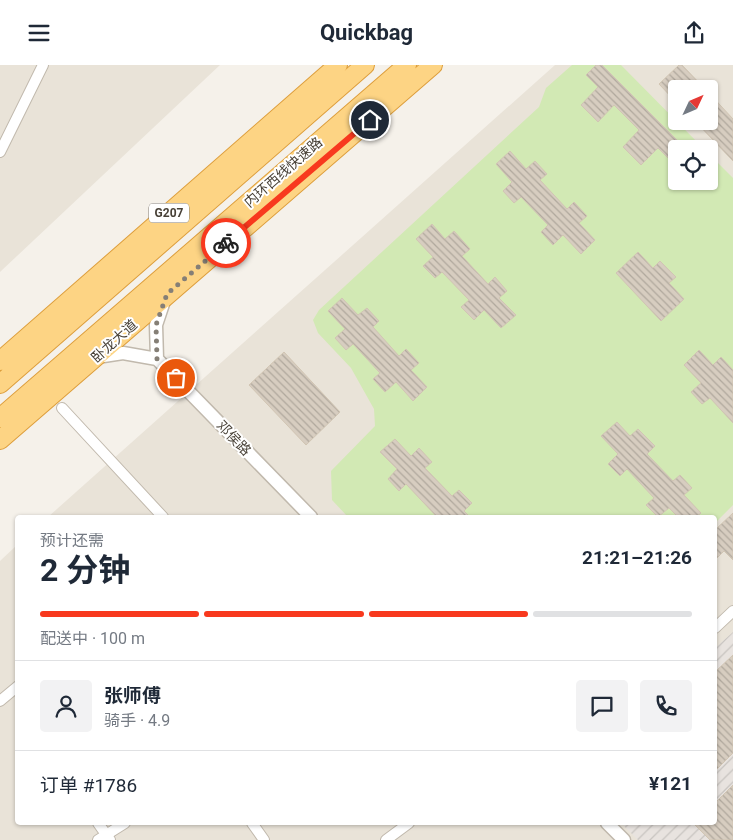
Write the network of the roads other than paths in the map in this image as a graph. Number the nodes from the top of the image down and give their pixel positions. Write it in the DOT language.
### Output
graph roads {
  1 [pos="43,65"];
  2 [pos="338,65"];
  3 [pos="365,65"];
  4 [pos="407,65"];
  5 [pos="433,65"];
  6 [pos="0,152"];
  7 [pos="167,294"];
  8 [pos="97,357"];
  9 [pos="157,359"];
  10 [pos="0,361"];
  11 [pos="0,385"];
  12 [pos="62,408"];
  13 [pos="0,418"];
  14 [pos="0,440"];
  15 [pos="161,515"];
  16 [pos="309,515"];
  17 [pos="733,611"];
  18 [pos="717,626"];
  19 [pos="15,688"];
  20 [pos="0,701"];
  21 [pos="99,825"];
  22 [pos="122,825"];
  23 [pos="253,825"];
  24 [pos="406,825"];
  25 [pos="609,825"];
  26 [pos="105,838"];
  27 [pos="264,840"];
  28 [pos="386,840"];
  29 [pos="624,840"];
  1 -- 6 [label="street"];
  2 -- 10 [label="highway, G207"];
  3 -- 11 [label="highway, 内环西线快速路"];
  4 -- 13 [label="highway, 内环西线快速路"];
  5 -- 7 [label="highway, 卧龙大道"];
  7 -- 8 [label="highway, 卧龙大道"];
  7 -- 9 [label="street"];
  8 -- 9 [label="street"];
  8 -- 14 [label="highway, 卧龙大道"];
  9 -- 16 [label="street, 邓侯路"];
  12 -- 15 [label="street"];
  17 -- 18 [label="street"];
  19 -- 20 [label="street"];
  21 -- 26 [label="street"];
  22 -- 26 [label="street"];
  23 -- 27 [label="street"];
  24 -- 28 [label="street"];
  25 -- 29 [label="street"];
}
